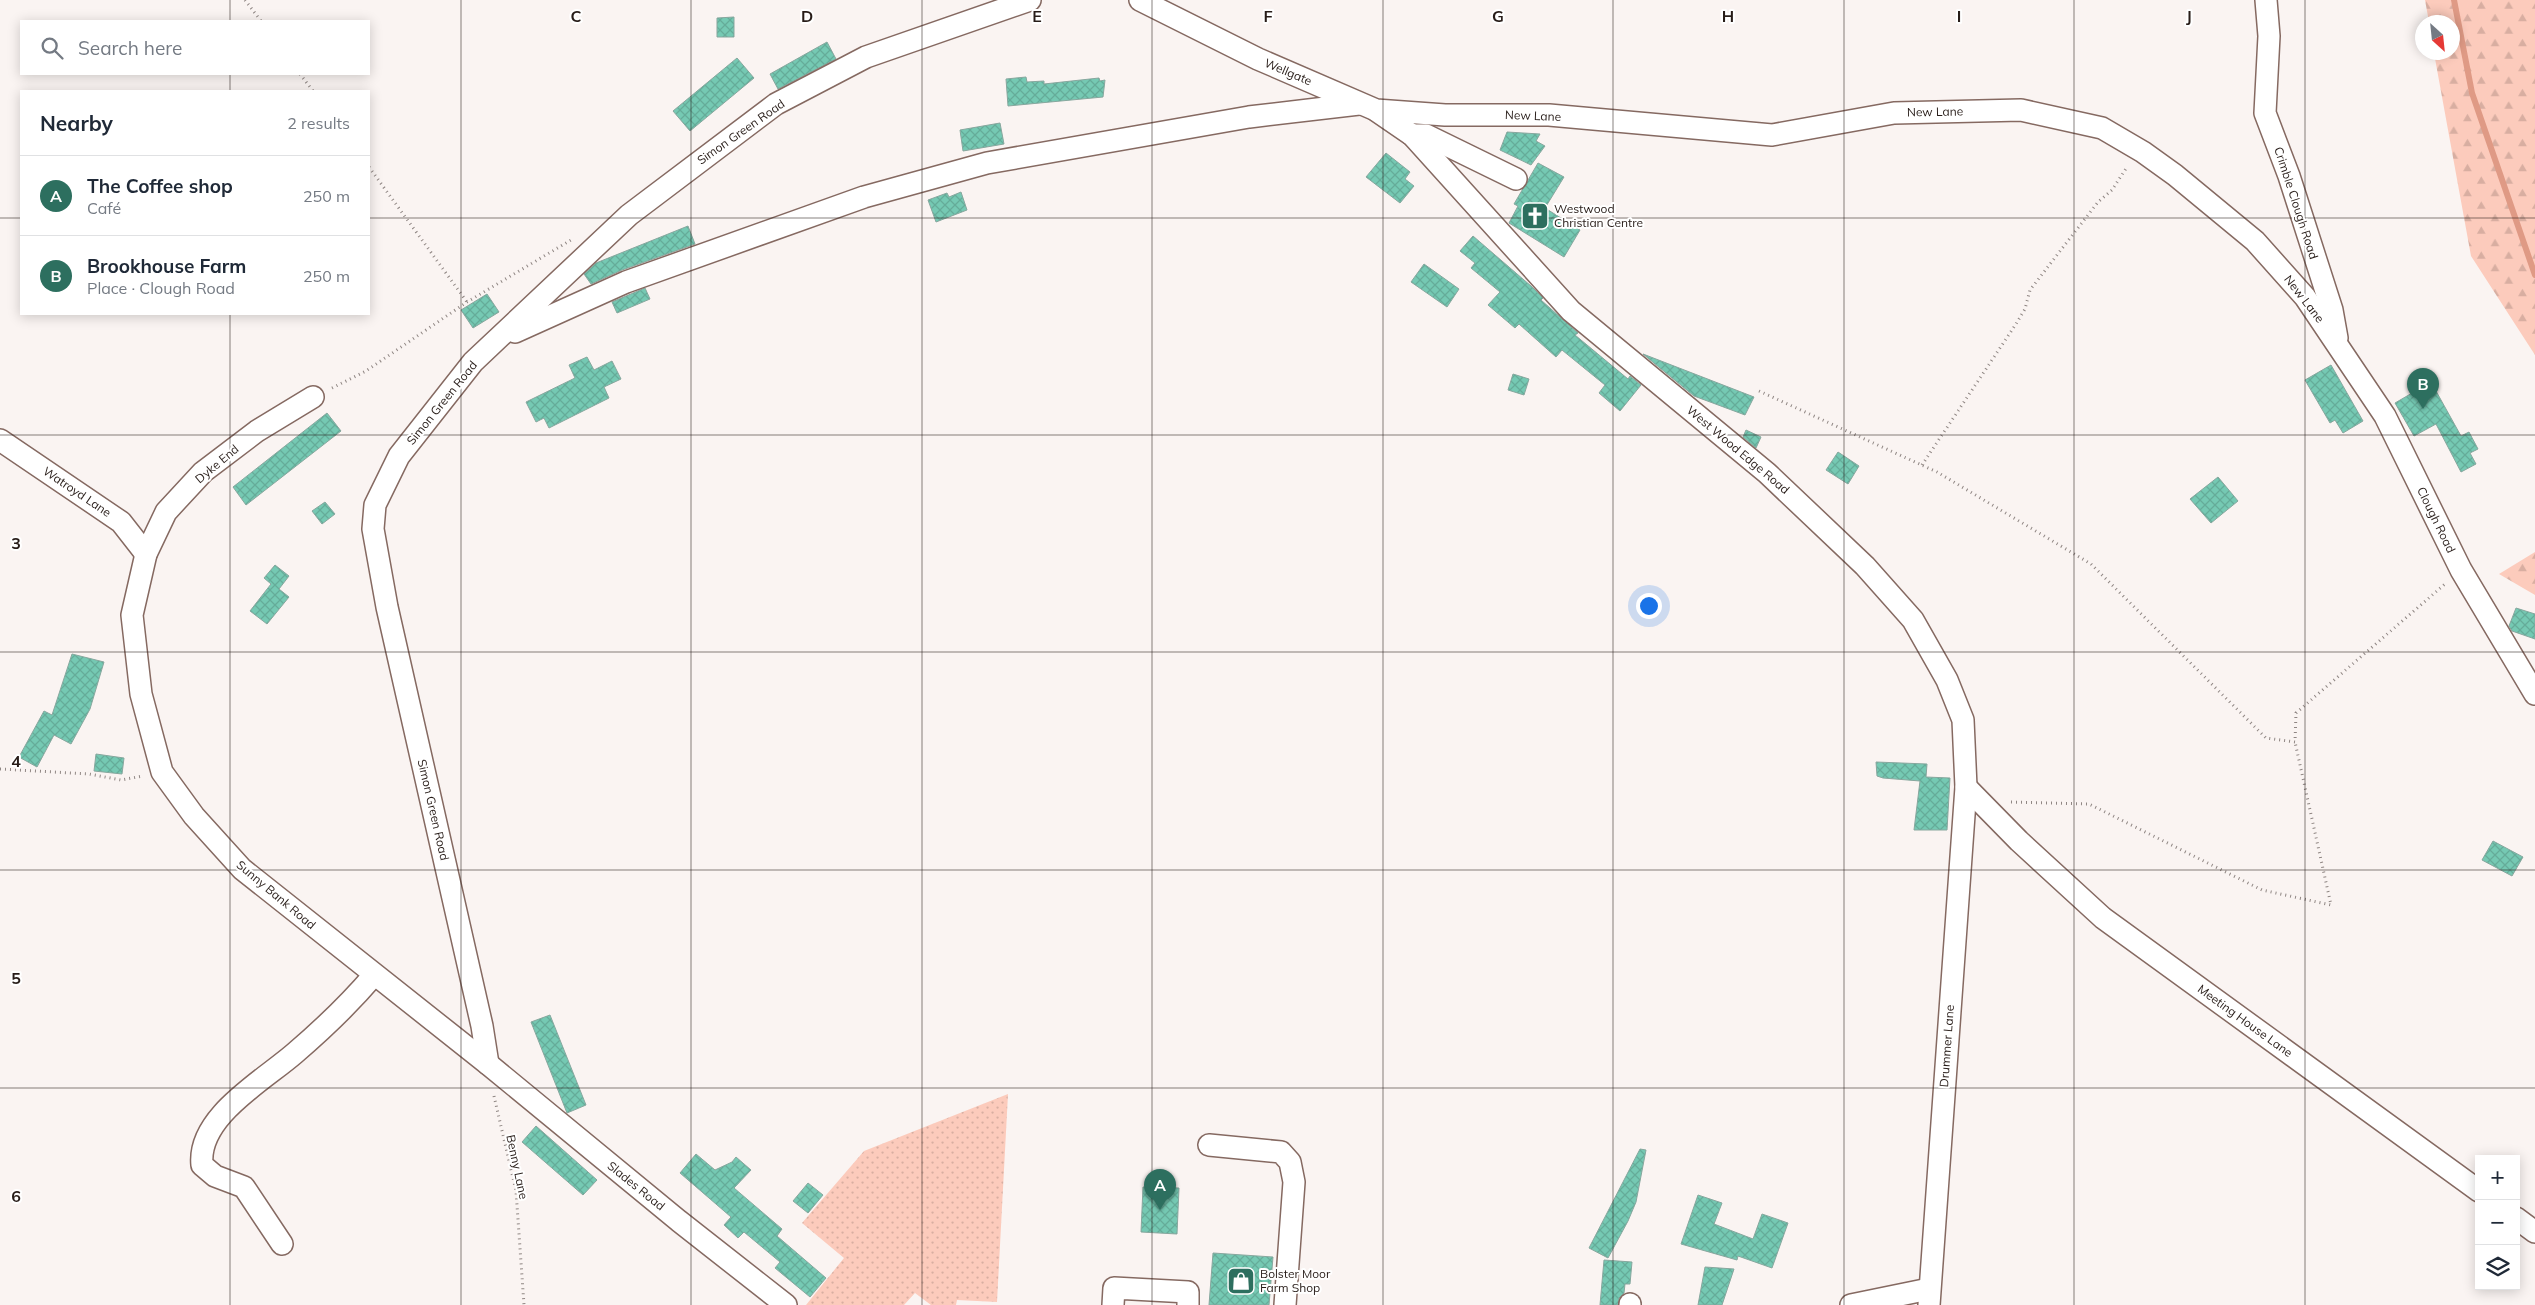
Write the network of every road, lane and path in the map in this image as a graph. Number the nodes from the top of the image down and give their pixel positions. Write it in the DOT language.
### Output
graph roads {
  1 [pos="245,0"];
  2 [pos="1030,0"];
  3 [pos="1140,0"];
  4 [pos="2266,0"];
  5 [pos="260,20"];
  6 [pos="301,75"];
  7 [pos="312,90"];
  8 [pos="1369,106"];
  9 [pos="1445,114"];
  10 [pos="1412,134"];
  11 [pos="2143,152"];
  12 [pos="370,168"];
  13 [pos="1516,179"];
  14 [pos="578,237"];
  15 [pos="467,302"];
  16 [pos="498,340"];
  17 [pos="2338,345"];
  18 [pos="1759,391"];
  19 [pos="313,397"];
  20 [pos="0,440"];
  21 [pos="1922,465"];
  22 [pos="146,554"];
  23 [pos="2461,570"];
  24 [pos="2535,694"];
  25 [pos="2295,742"];
  26 [pos="0,769"];
  27 [pos="162,772"];
  28 [pos="1966,787"];
  29 [pos="2004,802"];
  30 [pos="374,976"];
  31 [pos="488,1064"];
  32 [pos="1209,1145"];
  33 [pos="2475,1188"];
  34 [pos="2520,1221"];
  35 [pos="2535,1232"];
  36 [pos="282,1244"];
  37 [pos="1929,1297"];
  38 [pos="524,1305"];
  39 [pos="786,1305"];
  40 [pos="1113,1305"];
  41 [pos="1188,1305"];
  42 [pos="1284,1305"];
  43 [pos="1851,1305"];
  1 -- 5 [label="path"];
  2 -- 16 [label="street, Simon Green Road"];
  3 -- 8 [label="street, Wellgate"];
  4 -- 17 [label="street, Crimble Clough Road"];
  6 -- 7 [label="path"];
  8 -- 9 [label="street, Wellgate"];
  8 -- 10 [label="street, West Wood Edge Road"];
  8 -- 16 [label="street"];
  9 -- 11 [label="street, New Lane"];
  10 -- 13 [label="street"];
  10 -- 28 [label="street, West Wood Edge Road"];
  11 -- 17 [label="street, New Lane"];
  11 -- 21 [label="path"];
  12 -- 15 [label="path"];
  14 -- 15 [label="path"];
  15 -- 19 [label="path"];
  16 -- 31 [label="street, Simon Green Road"];
  17 -- 23 [label="street, Clough Road"];
  18 -- 21 [label="path"];
  19 -- 22 [label="street, Dyke End"];
  20 -- 22 [label="street, Watroyd Lane"];
  21 -- 25 [label="path"];
  22 -- 27 [label="street, Sunny Bank Road"];
  23 -- 24 [label="street, Clough Road"];
  23 -- 25 [label="path"];
  25 -- 29 [label="path"];
  26 -- 27 [label="path"];
  27 -- 30 [label="street, Sunny Bank Road"];
  28 -- 33 [label="street, Meeting House Lane"];
  28 -- 37 [label="street, Drummer Lane"];
  30 -- 31 [label="street, Sunny Bank Road"];
  30 -- 36 [label="street"];
  31 -- 38 [label="path, Benny Lane"];
  31 -- 39 [label="street, Slades Road"];
  32 -- 42 [label="street"];
  34 -- 35 [label="street"];
  37 -- 43 [label="street"];
  40 -- 41 [label="street"];
}
